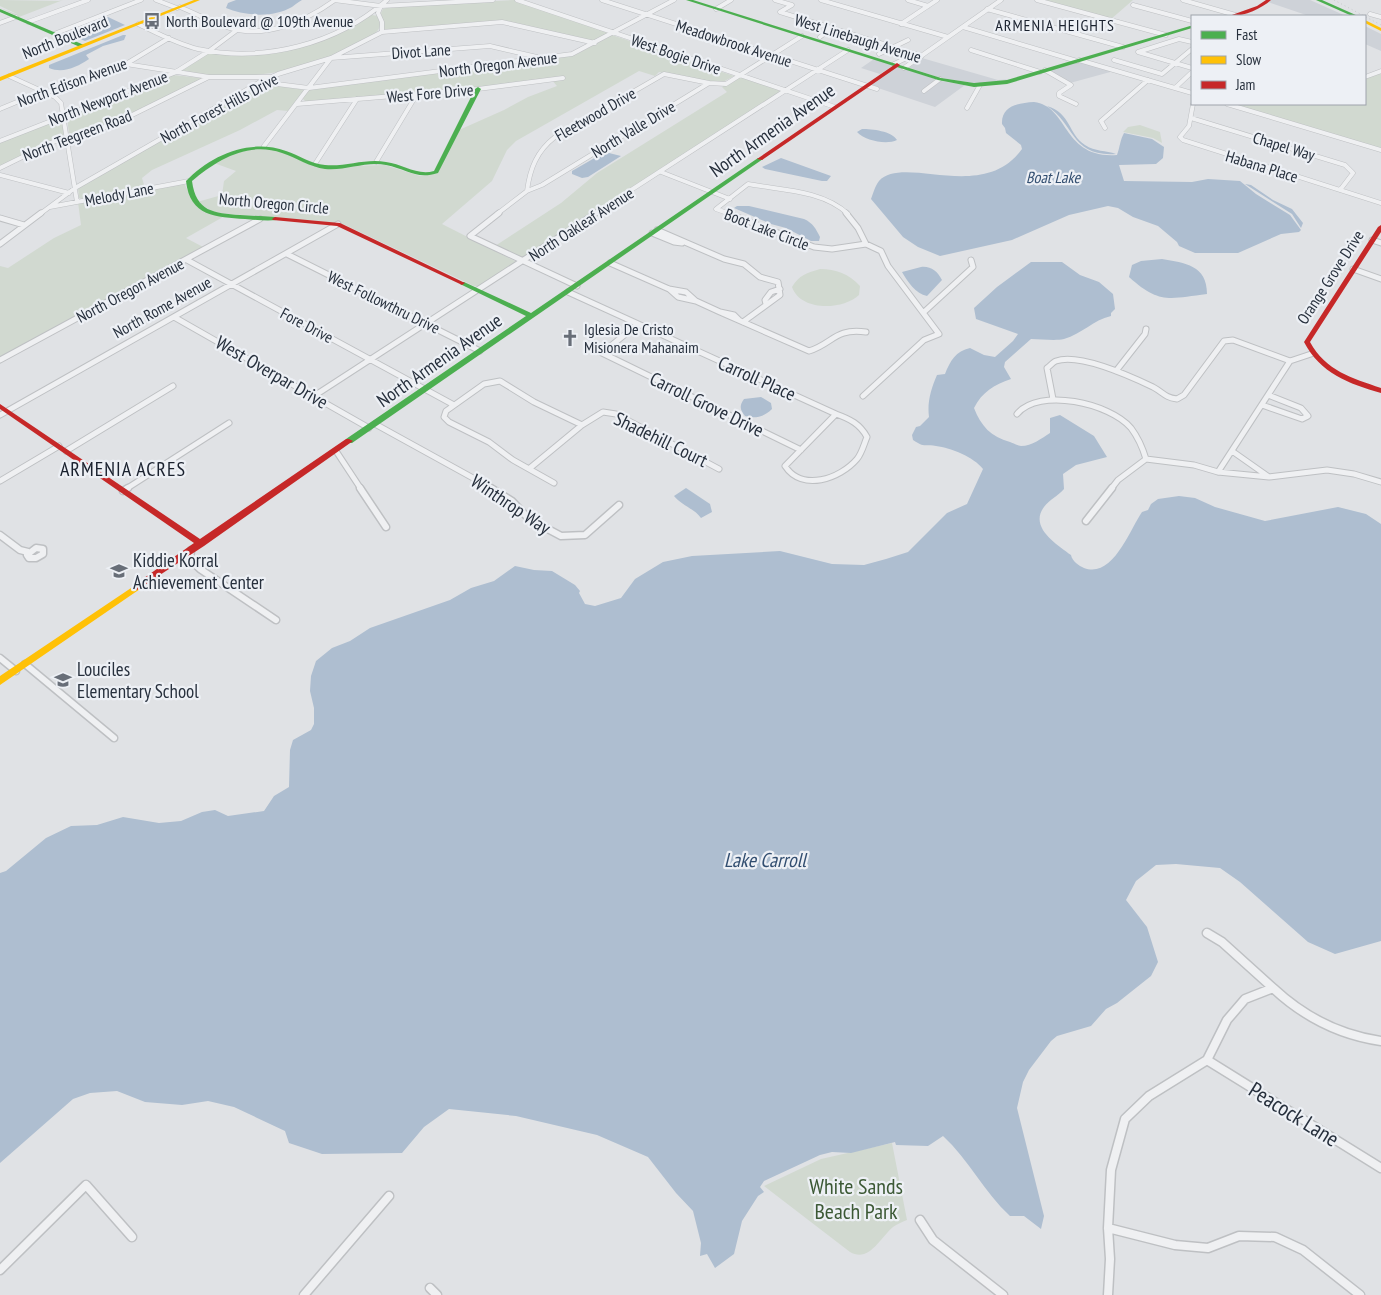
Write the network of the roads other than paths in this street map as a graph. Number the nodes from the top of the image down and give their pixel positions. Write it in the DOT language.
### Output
graph roads {
  1 [pos="88,0"];
  2 [pos="141,0"];
  3 [pos="156,0"];
  4 [pos="198,0"];
  5 [pos="335,0"];
  6 [pos="388,0"];
  7 [pos="493,0"];
  8 [pos="517,0"];
  9 [pos="602,0"];
  10 [pos="674,0"];
  11 [pos="688,0"];
  12 [pos="731,0"];
  13 [pos="775,0"];
  14 [pos="821,0"];
  15 [pos="908,0"];
  16 [pos="937,0"];
  17 [pos="998,0"];
  18 [pos="1037,0"];
  19 [pos="1184,0"];
  20 [pos="1266,0"];
  21 [pos="1312,0"];
  22 [pos="1318,0"];
  23 [pos="438,2"];
  24 [pos="1133,5"];
  25 [pos="382,6"];
  26 [pos="928,6"];
  27 [pos="178,8"];
  28 [pos="716,9"];
  29 [pos="0,10"];
  30 [pos="987,10"];
  31 [pos="647,15"];
  32 [pos="1233,15"];
  33 [pos="1239,15"];
  34 [pos="1347,15"];
  35 [pos="1354,15"];
  36 [pos="16,17"];
  37 [pos="1381,17"];
  38 [pos="1367,20"];
  39 [pos="1191,21"];
  40 [pos="28,22"];
  41 [pos="0,23"];
  42 [pos="138,24"];
  43 [pos="901,24"];
  44 [pos="963,27"];
  45 [pos="1191,27"];
  46 [pos="832,28"];
  47 [pos="237,30"];
  48 [pos="1381,30"];
  49 [pos="382,32"];
  50 [pos="613,33"];
  51 [pos="54,34"];
  52 [pos="1166,35"];
  53 [pos="802,36"];
  54 [pos="820,37"];
  55 [pos="170,38"];
  56 [pos="948,38"];
  57 [pos="908,40"];
  58 [pos="1191,42"];
  59 [pos="595,43"];
  60 [pos="82,46"];
  61 [pos="1122,47"];
  62 [pos="895,48"];
  63 [pos="932,48"];
  64 [pos="848,50"];
  65 [pos="971,50"];
  66 [pos="1191,50"];
  67 [pos="209,51"];
  68 [pos="879,54"];
  69 [pos="914,54"];
  70 [pos="770,55"];
  71 [pos="922,56"];
  72 [pos="330,58"];
  73 [pos="541,58"];
  74 [pos="1078,60"];
  75 [pos="1114,60"];
  76 [pos="126,64"];
  77 [pos="1176,64"];
  78 [pos="898,66"];
  79 [pos="1191,68"];
  80 [pos="817,70"];
  81 [pos="1043,71"];
  82 [pos="1381,72"];
  83 [pos="174,73"];
  84 [pos="1191,73"];
  85 [pos="738,75"];
  86 [pos="9,76"];
  87 [pos="209,77"];
  88 [pos="270,77"];
  89 [pos="1366,77"];
  90 [pos="563,78"];
  91 [pos="0,79"];
  92 [pos="940,79"];
  93 [pos="1148,80"];
  94 [pos="260,82"];
  95 [pos="709,83"];
  96 [pos="980,85"];
  97 [pos="866,86"];
  98 [pos="308,88"];
  99 [pos="1175,88"];
  100 [pos="478,89"];
  101 [pos="877,89"];
  102 [pos="785,91"];
  103 [pos="924,91"];
  104 [pos="44,93"];
  105 [pos="417,94"];
  106 [pos="1191,94"];
  107 [pos="357,99"];
  108 [pos="297,104"];
  109 [pos="1076,104"];
  110 [pos="1193,105"];
  111 [pos="1229,105"];
  112 [pos="834,107"];
  113 [pos="967,108"];
  114 [pos="0,110"];
  115 [pos="63,114"];
  116 [pos="1191,118"];
  117 [pos="1104,128"];
  118 [pos="67,138"];
  119 [pos="0,142"];
  120 [pos="264,146"];
  121 [pos="1381,150"];
  122 [pos="376,162"];
  123 [pos="315,164"];
  124 [pos="0,168"];
  125 [pos="661,172"];
  126 [pos="0,175"];
  127 [pos="189,181"];
  128 [pos="75,188"];
  129 [pos="1340,190"];
  130 [pos="527,191"];
  131 [pos="712,192"];
  132 [pos="68,193"];
  133 [pos="76,194"];
  134 [pos="730,199"];
  135 [pos="77,202"];
  136 [pos="1381,203"];
  137 [pos="48,208"];
  138 [pos="0,218"];
  139 [pos="260,219"];
  140 [pos="338,224"];
  141 [pos="24,225"];
  142 [pos="1381,227"];
  143 [pos="654,232"];
  144 [pos="1377,241"];
  145 [pos="0,244"];
  146 [pos="866,244"];
  147 [pos="286,254"];
  148 [pos="187,260"];
  149 [pos="971,260"];
  150 [pos="524,261"];
  151 [pos="614,264"];
  152 [pos="1353,269"];
  153 [pos="1381,278"];
  154 [pos="232,284"];
  155 [pos="577,286"];
  156 [pos="780,289"];
  157 [pos="478,290"];
  158 [pos="568,292"];
  159 [pos="766,304"];
  160 [pos="924,312"];
  161 [pos="531,316"];
  162 [pos="174,317"];
  163 [pos="741,321"];
  164 [pos="426,323"];
  165 [pos="638,324"];
  166 [pos="1146,329"];
  167 [pos="866,332"];
  168 [pos="480,350"];
  169 [pos="1311,354"];
  170 [pos="370,359"];
  171 [pos="0,360"];
  172 [pos="1290,361"];
  173 [pos="1116,371"];
  174 [pos="173,386"];
  175 [pos="426,390"];
  176 [pos="1381,391"];
  177 [pos="1268,395"];
  178 [pos="314,396"];
  179 [pos="863,396"];
  180 [pos="1053,399"];
  181 [pos="1262,404"];
  182 [pos="454,405"];
  183 [pos="2,411"];
  184 [pos="836,414"];
  185 [pos="1017,414"];
  186 [pos="229,423"];
  187 [pos="582,425"];
  188 [pos="372,426"];
  189 [pos="62,449"];
  190 [pos="801,450"];
  191 [pos="336,451"];
  192 [pos="1232,451"];
  193 [pos="1146,460"];
  194 [pos="530,468"];
  195 [pos="719,469"];
  196 [pos="1218,472"];
  197 [pos="837,474"];
  198 [pos="1268,477"];
  199 [pos="0,481"];
  200 [pos="1381,482"];
  201 [pos="554,484"];
  202 [pos="122,491"];
  203 [pos="619,505"];
  204 [pos="1086,522"];
  205 [pos="386,528"];
  206 [pos="0,535"];
  207 [pos="201,544"];
  208 [pos="191,550"];
  209 [pos="28,552"];
  210 [pos="276,620"];
  211 [pos="0,658"];
  212 [pos="25,664"];
  213 [pos="16,671"];
  214 [pos="0,682"];
  215 [pos="114,738"];
  216 [pos="1206,933"];
  217 [pos="1272,988"];
  218 [pos="1381,1041"];
  219 [pos="1207,1060"];
  220 [pos="1381,1168"];
  221 [pos="389,1196"];
  222 [pos="920,1220"];
  223 [pos="1108,1228"];
  224 [pos="132,1237"];
  225 [pos="0,1270"];
  226 [pos="304,1295"];
  227 [pos="1003,1295"];
  228 [pos="1108,1295"];
  229 [pos="1360,1295"];
  1 -- 40 [label="street"];
  2 -- 51 [label="street"];
  3 -- 27 [label="street"];
  4 -- 27 [label="street, North Boulevard"];
  5 -- 25 [label="street"];
  5 -- 47 [label="street"];
  6 -- 25 [label="street"];
  7 -- 23 [label="street"];
  8 -- 50 [label="street, West Bogie Drive"];
  9 -- 31 [label="street, Meadowbrook Avenue"];
  10 -- 31 [label="street, North Oregon Avenue"];
  11 -- 28 [label="street, West Linebaugh Avenue"];
  12 -- 28 [label="street"];
  13 -- 46 [label="street"];
  14 -- 43 [label="street"];
  15 -- 26 [label="street"];
  16 -- 26 [label="street"];
  17 -- 30 [label="street"];
  18 -- 52 [label="street"];
  19 -- 32 [label="street"];
  20 -- 33 [label="street"];
  21 -- 34 [label="street"];
  22 -- 35 [label="street"];
  23 -- 25 [label="street"];
  24 -- 39 [label="street"];
  25 -- 49 [label="street"];
  25 -- 67 [label="street"];
  26 -- 43 [label="street"];
  27 -- 42 [label="street, North Boulevard"];
  27 -- 47 [label="street"];
  28 -- 53 [label="street, West Linebaugh Avenue"];
  29 -- 36 [label="street"];
  30 -- 44 [label="street"];
  30 -- 61 [label="street"];
  31 -- 50 [label="street, North Oregon Avenue"];
  31 -- 70 [label="street, Meadowbrook Avenue"];
  36 -- 40 [label="street"];
  36 -- 41 [label="street"];
  37 -- 38 [label="street"];
  38 -- 48 [label="street"];
  40 -- 51 [label="street"];
  42 -- 55 [label="street"];
  42 -- 60 [label="street, North Boulevard"];
  43 -- 56 [label="street"];
  44 -- 56 [label="street"];
  44 -- 74 [label="street"];
  45 -- 52 [label="street"];
  46 -- 54 [label="street"];
  46 -- 62 [label="street"];
  47 -- 67 [label="street, North Newport Avenue"];
  49 -- 59 [label="street"];
  49 -- 72 [label="street, North Forest Hills Drive"];
  50 -- 59 [label="street, North Oregon Avenue"];
  50 -- 85 [label="street, West Bogie Drive"];
  51 -- 60 [label="street"];
  52 -- 61 [label="street"];
  53 -- 64 [label="street, West Linebaugh Avenue"];
  53 -- 70 [label="street, North Valle Drive"];
  55 -- 67 [label="street"];
  55 -- 76 [label="street, North Edison Avenue"];
  56 -- 63 [label="street"];
  57 -- 62 [label="street"];
  58 -- 77 [label="street"];
  59 -- 73 [label="street, North Oregon Avenue"];
  60 -- 86 [label="street, North Boulevard"];
  61 -- 74 [label="street"];
  62 -- 68 [label="street"];
  62 -- 69 [label="street"];
  63 -- 69 [label="street"];
  63 -- 71 [label="street"];
  64 -- 78 [label="street, West Linebaugh Avenue"];
  64 -- 80 [label="street, North Oakleaf Avenue"];
  65 -- 81 [label="street"];
  66 -- 77 [label="street"];
  67 -- 83 [label="street, North Newport Avenue"];
  69 -- 71 [label="street"];
  69 -- 78 [label="street"];
  70 -- 80 [label="street, Meadowbrook Avenue"];
  70 -- 85 [label="street, North Valle Drive"];
  71 -- 78 [label="street"];
  72 -- 73 [label="street, Divot Lane"];
  72 -- 88 [label="street, North Forest Hills Drive"];
  72 -- 98 [label="street"];
  73 -- 98 [label="street, North Oregon Avenue"];
  74 -- 81 [label="street"];
  74 -- 93 [label="street"];
  75 -- 77 [label="street"];
  76 -- 83 [label="street"];
  76 -- 104 [label="street, North Edison Avenue"];
  77 -- 79 [label="street"];
  78 -- 92 [label="street, West Linebaugh Avenue"];
  78 -- 97 [label="street, North Armenia Avenue"];
  80 -- 97 [label="street, Meadowbrook Avenue"];
  80 -- 102 [label="street, North Oakleaf Avenue"];
  81 -- 96 [label="street, West Linebaugh Avenue"];
  81 -- 109 [label="street"];
  82 -- 89 [label="street"];
  83 -- 87 [label="street"];
  83 -- 115 [label="street, North Newport Avenue"];
  84 -- 99 [label="street"];
  85 -- 95 [label="street, North Valle Drive"];
  85 -- 102 [label="street, West Bogie Drive"];
  86 -- 91 [label="street, North Boulevard"];
  86 -- 104 [label="street"];
  87 -- 88 [label="street"];
  87 -- 118 [label="street, North Teegreen Road"];
  88 -- 94 [label="street, North Forest Hills Drive"];
  90 -- 100 [label="street, West Fore Drive"];
  92 -- 96 [label="street, West Linebaugh Avenue"];
  92 -- 103 [label="street"];
  93 -- 99 [label="street"];
  93 -- 117 [label="street"];
  94 -- 98 [label="street, North Oregon Avenue"];
  94 -- 128 [label="street, North Forest Hills Drive"];
  95 -- 130 [label="street, North Valle Drive"];
  95 -- 130 [label="street, Fleetwood Drive"];
  96 -- 113 [label="street"];
  97 -- 101 [label="street, Meadowbrook Avenue"];
  97 -- 112 [label="street, North Armenia Avenue"];
  98 -- 108 [label="street"];
  99 -- 106 [label="street"];
  100 -- 105 [label="street, West Fore Drive"];
  100 -- 122 [label="street"];
  102 -- 112 [label="street, West Bogie Drive"];
  102 -- 125 [label="street, North Oakleaf Avenue"];
  104 -- 114 [label="street, North Edison Avenue"];
  104 -- 115 [label="street"];
  105 -- 107 [label="street, West Fore Drive"];
  105 -- 122 [label="street"];
  107 -- 108 [label="street, West Fore Drive"];
  107 -- 123 [label="street"];
  108 -- 120 [label="street"];
  110 -- 116 [label="street, Habana Place"];
  111 -- 121 [label="street"];
  112 -- 131 [label="street, North Armenia Avenue"];
  115 -- 118 [label="street"];
  115 -- 119 [label="street, North Newport Avenue"];
  116 -- 129 [label="street, Habana Place"];
  116 -- 129 [label="street, Chapel Way"];
  118 -- 124 [label="street, North Teegreen Road"];
  118 -- 128 [label="street"];
  120 -- 123 [label="street"];
  120 -- 127 [label="street, North Oregon Circle"];
  122 -- 123 [label="street"];
  125 -- 131 [label="street"];
  125 -- 150 [label="street, North Oakleaf Avenue"];
  126 -- 132 [label="street"];
  127 -- 135 [label="street, Melody Lane"];
  127 -- 139 [label="street, North Oregon Circle"];
  128 -- 132 [label="street, North Forest Hills Drive"];
  128 -- 133 [label="street"];
  129 -- 136 [label="street, Habana Place"];
  130 -- 150 [label="street, North Valle Drive"];
  131 -- 134 [label="street"];
  131 -- 143 [label="street, North Armenia Avenue"];
  132 -- 133 [label="street"];
  132 -- 137 [label="street, North Forest Hills Drive"];
  133 -- 135 [label="street"];
  134 -- 146 [label="street"];
  134 -- 146 [label="street, Boot Lake Circle"];
  135 -- 137 [label="street, Melody Lane"];
  137 -- 141 [label="street, North Forest Hills Drive"];
  138 -- 141 [label="street"];
  139 -- 140 [label="street, North Oregon Circle"];
  139 -- 148 [label="street, North Oregon Avenue"];
  140 -- 147 [label="street, North Rome Avenue"];
  140 -- 157 [label="street, North Oregon Circle"];
  141 -- 145 [label="street, North Forest Hills Drive"];
  142 -- 144 [label="street, Orange Grove Drive"];
  143 -- 151 [label="street, North Armenia Avenue"];
  143 -- 156 [label="street"];
  144 -- 152 [label="street, Orange Grove Drive"];
  146 -- 160 [label="street"];
  147 -- 154 [label="street, North Rome Avenue"];
  147 -- 164 [label="street, West Followthru Drive"];
  148 -- 154 [label="street, Fore Drive"];
  148 -- 171 [label="street, North Oregon Avenue"];
  149 -- 160 [label="street"];
  150 -- 155 [label="street"];
  150 -- 157 [label="street, North Oakleaf Avenue"];
  151 -- 155 [label="street, North Armenia Avenue"];
  151 -- 163 [label="street"];
  152 -- 153 [label="street"];
  152 -- 169 [label="street, Orange Grove Drive"];
  154 -- 162 [label="street, North Rome Avenue"];
  154 -- 170 [label="street, Fore Drive"];
  155 -- 158 [label="street, North Armenia Avenue"];
  156 -- 159 [label="street"];
  156 -- 159 [label="street"];
  157 -- 161 [label="street, North Oregon Circle"];
  157 -- 164 [label="street, North Oakleaf Avenue"];
  158 -- 161 [label="street, North Armenia Avenue"];
  158 -- 165 [label="street, Carroll Place"];
  159 -- 163 [label="street"];
  160 -- 179 [label="street"];
  161 -- 168 [label="street, North Armenia Avenue"];
  162 -- 178 [label="street, West Overpar Drive"];
  162 -- 183 [label="street, North Rome Avenue"];
  163 -- 167 [label="street"];
  164 -- 168 [label="street, West Followthru Drive"];
  164 -- 170 [label="street, North Oakleaf Avenue"];
  165 -- 184 [label="street, Carroll Place"];
  165 -- 190 [label="street, Carroll Grove Drive"];
  166 -- 173 [label="street"];
  168 -- 175 [label="street, North Armenia Avenue"];
  169 -- 172 [label="street"];
  169 -- 176 [label="street, Orange Grove Drive"];
  170 -- 175 [label="street, Fore Drive"];
  170 -- 178 [label="street, North Oakleaf Avenue"];
  172 -- 173 [label="street"];
  172 -- 177 [label="street"];
  173 -- 180 [label="street"];
  174 -- 189 [label="street"];
  175 -- 182 [label="street"];
  175 -- 188 [label="street, North Armenia Avenue"];
  177 -- 181 [label="street"];
  177 -- 181 [label="street"];
  178 -- 188 [label="street, West Overpar Drive"];
  180 -- 185 [label="street"];
  180 -- 193 [label="street"];
  181 -- 192 [label="street"];
  182 -- 187 [label="street"];
  182 -- 194 [label="street"];
  183 -- 189 [label="street"];
  184 -- 190 [label="street"];
  184 -- 197 [label="street, Carroll Place"];
  186 -- 202 [label="street"];
  187 -- 194 [label="street, Shadehill Court"];
  187 -- 195 [label="street, Shadehill Court"];
  188 -- 191 [label="street, North Armenia Avenue"];
  188 -- 203 [label="street, Winthrop Way"];
  189 -- 199 [label="street"];
  189 -- 202 [label="street"];
  190 -- 197 [label="street"];
  191 -- 205 [label="street"];
  191 -- 207 [label="street, North Armenia Avenue"];
  192 -- 196 [label="street"];
  192 -- 198 [label="street"];
  193 -- 196 [label="street"];
  193 -- 204 [label="street"];
  194 -- 201 [label="street"];
  196 -- 198 [label="street"];
  198 -- 200 [label="street"];
  202 -- 207 [label="street"];
  206 -- 209 [label="street"];
  207 -- 208 [label="street, North Armenia Avenue"];
  208 -- 210 [label="street"];
  208 -- 212 [label="street, North Armenia Avenue"];
  211 -- 213 [label="street"];
  212 -- 213 [label="street, North Armenia Avenue"];
  212 -- 215 [label="street"];
  213 -- 214 [label="street, North Armenia Avenue"];
  216 -- 217 [label="street"];
  217 -- 218 [label="street"];
  217 -- 219 [label="street"];
  219 -- 220 [label="street, Peacock Lane"];
  219 -- 223 [label="street"];
  221 -- 226 [label="street"];
  222 -- 227 [label="street"];
  223 -- 228 [label="street"];
  223 -- 229 [label="street"];
  224 -- 225 [label="street"];
}
